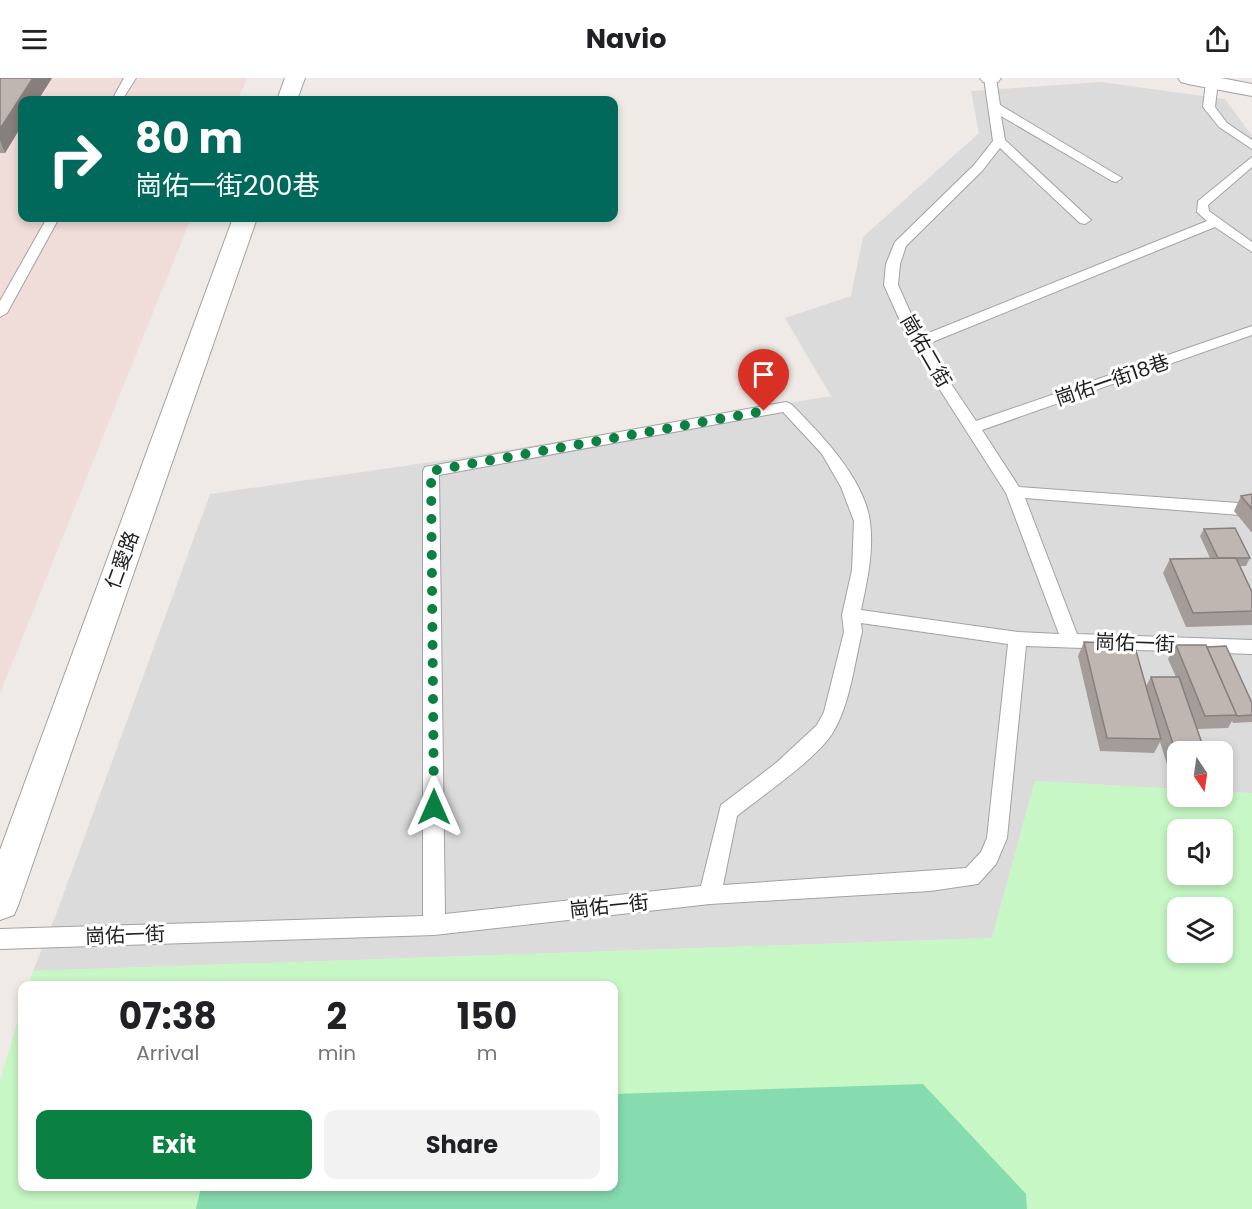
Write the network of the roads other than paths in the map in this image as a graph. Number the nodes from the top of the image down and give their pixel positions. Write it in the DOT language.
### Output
graph roads {
  1 [pos="130,78"];
  2 [pos="295,78"];
  3 [pos="990,78"];
  4 [pos="1188,78"];
  5 [pos="1210,80"];
  6 [pos="1252,90"];
  7 [pos="119,96"];
  8 [pos="288,96"];
  9 [pos="994,107"];
  10 [pos="999,141"];
  11 [pos="1252,145"];
  12 [pos="1252,161"];
  13 [pos="1116,178"];
  14 [pos="1085,220"];
  15 [pos="51,222"];
  16 [pos="244,222"];
  17 [pos="1216,222"];
  18 [pos="1252,248"];
  19 [pos="0,313"];
  20 [pos="1249,336"];
  21 [pos="917,343"];
  22 [pos="972,428"];
  23 [pos="1014,492"];
  24 [pos="1252,510"];
  25 [pos="850,615"];
  26 [pos="1018,639"];
  27 [pos="1070,640"];
  28 [pos="1252,647"];
  29 [pos="710,895"];
  30 [pos="0,903"];
  31 [pos="434,925"];
  32 [pos="0,939"];
  1 -- 7 [label="lane"];
  2 -- 8 [label="street"];
  3 -- 9 [label="lane"];
  4 -- 5 [label="street"];
  5 -- 6 [label="street"];
  5 -- 11 [label="lane"];
  9 -- 10 [label="lane"];
  9 -- 13 [label="lane"];
  10 -- 14 [label="lane"];
  10 -- 21 [label="lane, 崗佑二街"];
  12 -- 17 [label="lane"];
  15 -- 19 [label="lane"];
  16 -- 30 [label="street, 仁愛路"];
  17 -- 18 [label="lane"];
  17 -- 21 [label="lane"];
  20 -- 22 [label="lane, 崗佑一街18巷"];
  21 -- 22 [label="lane, 崗佑二街"];
  22 -- 23 [label="lane, 崗佑二街"];
  23 -- 24 [label="lane"];
  23 -- 27 [label="lane, 崗佑二街"];
  25 -- 26 [label="lane, 崗佑一街"];
  25 -- 29 [label="lane"];
  25 -- 31 [label="lane"];
  26 -- 27 [label="lane, 崗佑一街"];
  26 -- 29 [label="lane, 崗佑一街"];
  27 -- 28 [label="lane, 崗佑一街"];
  29 -- 31 [label="lane, 崗佑一街"];
  31 -- 32 [label="lane, 崗佑一街"];
}
